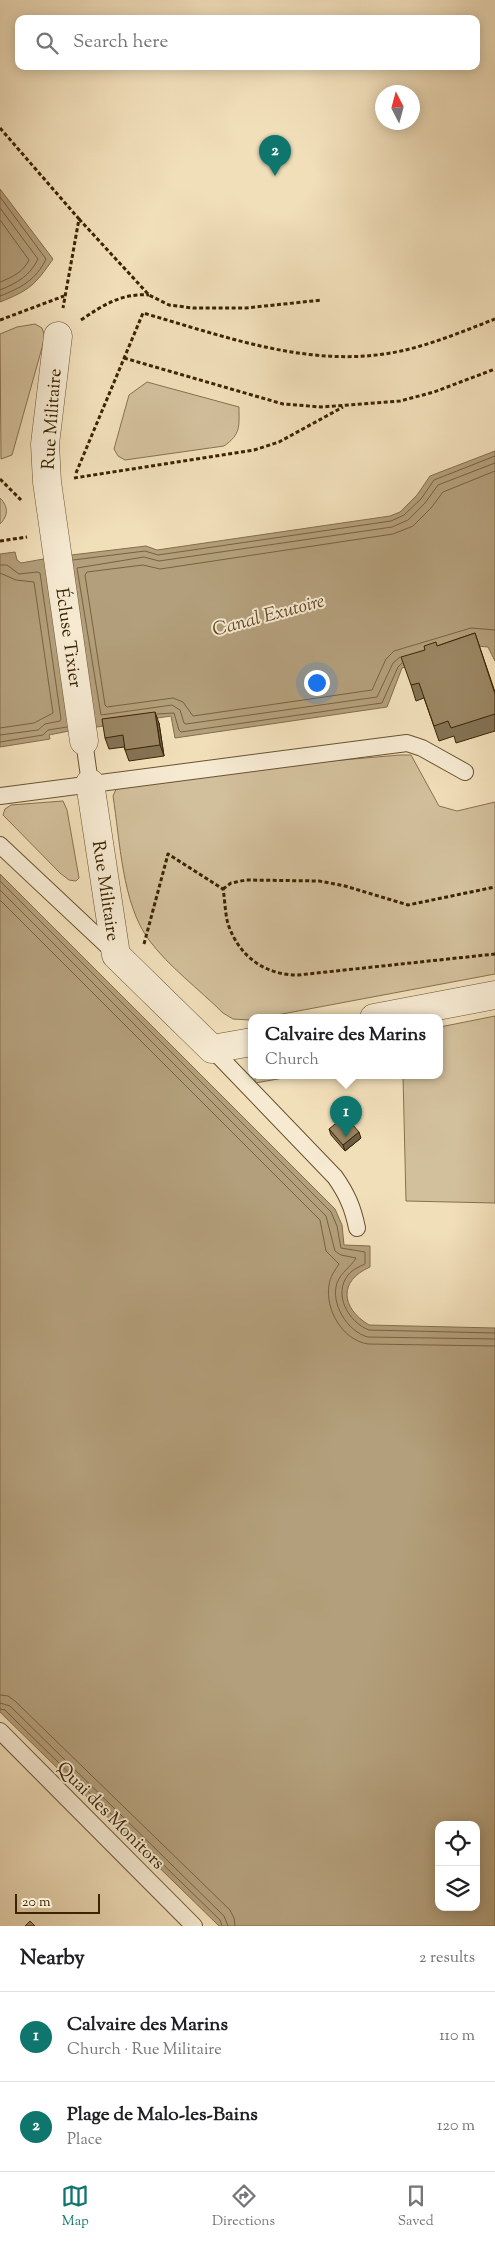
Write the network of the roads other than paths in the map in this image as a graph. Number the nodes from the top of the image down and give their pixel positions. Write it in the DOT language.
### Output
graph roads {
  1 [pos="58,336"];
  2 [pos="53,533"];
  3 [pos="84,741"];
  4 [pos="466,772"];
  5 [pos="90,783"];
  6 [pos="0,796"];
  7 [pos="0,845"];
  8 [pos="116,955"];
  9 [pos="495,995"];
  10 [pos="395,1014"];
  11 [pos="248,1043"];
  12 [pos="212,1050"];
  13 [pos="357,1228"];
  14 [pos="0,1732"];
  15 [pos="194,1926"];
  1 -- 2 [label="street, Rue Militaire"];
  2 -- 3 [label="street, Écluse Tixier"];
  3 -- 5 [label="lane, Rue Militaire"];
  4 -- 5 [label="lane"];
  5 -- 6 [label="lane"];
  5 -- 8 [label="street, Rue Militaire"];
  7 -- 8 [label="lane"];
  8 -- 12 [label="street, Rue Militaire"];
  9 -- 10 [label="street"];
  11 -- 12 [label="street"];
  12 -- 13 [label="lane"];
  14 -- 15 [label="lane, Quai des Monitors"];
}
